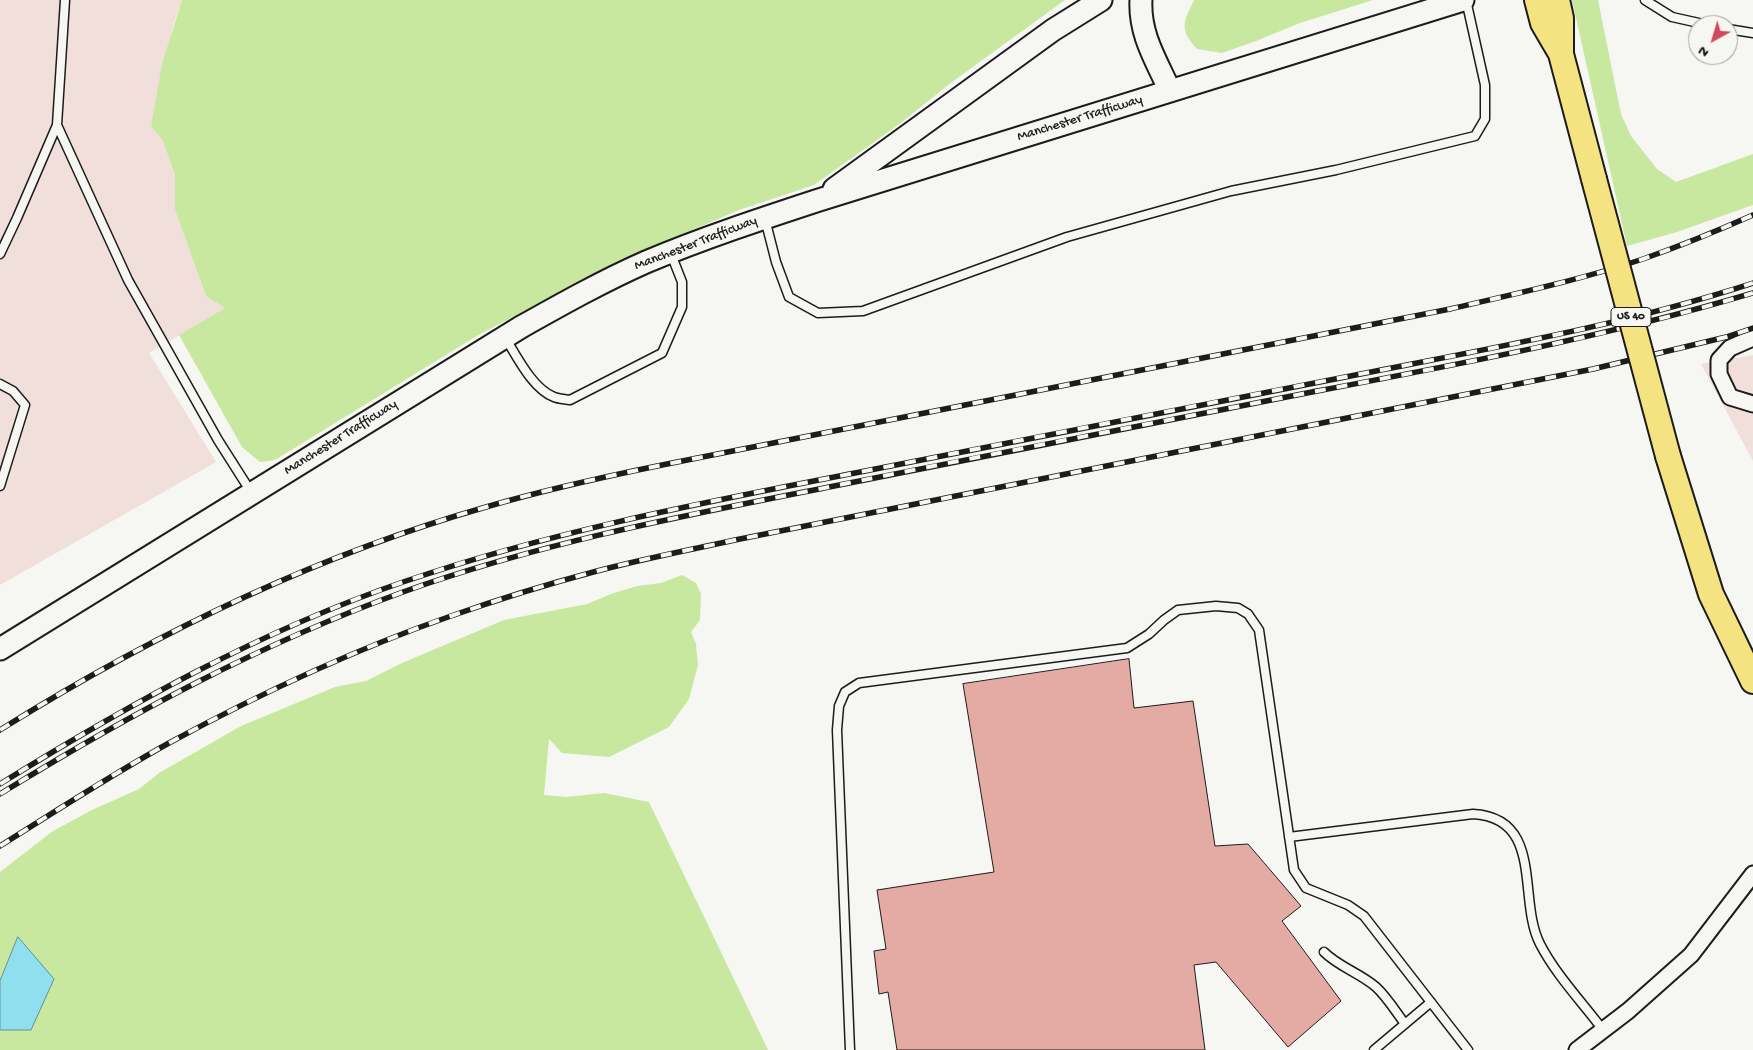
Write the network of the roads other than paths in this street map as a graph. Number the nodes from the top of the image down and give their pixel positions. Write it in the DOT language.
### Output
graph roads {
  1 [pos="65,0"];
  2 [pos="1101,0"];
  3 [pos="1141,0"];
  4 [pos="1465,0"];
  5 [pos="1537,0"];
  6 [pos="1645,0"];
  7 [pos="1554,14"];
  8 [pos="1688,21"];
  9 [pos="1738,31"];
  10 [pos="1753,33"];
  11 [pos="1170,91"];
  12 [pos="57,125"];
  13 [pos="820,200"];
  14 [pos="764,218"];
  15 [pos="670,252"];
  16 [pos="0,254"];
  17 [pos="505,337"];
  18 [pos="1753,338"];
  19 [pos="0,384"];
  20 [pos="1753,404"];
  21 [pos="0,486"];
  22 [pos="252,493"];
  23 [pos="0,649"];
  24 [pos="1753,681"];
  25 [pos="1289,837"];
  26 [pos="1753,874"];
  27 [pos="1324,952"];
  28 [pos="1431,1002"];
  29 [pos="1405,1024"];
  30 [pos="1603,1030"];
  31 [pos="850,1050"];
  32 [pos="1374,1050"];
  33 [pos="1468,1050"];
  34 [pos="1577,1050"];
  1 -- 12 [label="lane"];
  2 -- 13 [label="main road"];
  3 -- 11 [label="main road"];
  4 -- 11 [label="main road, Manchester Trafficway"];
  4 -- 14 [label="lane"];
  5 -- 7 [label="main road, US 40"];
  6 -- 8 [label="lane"];
  7 -- 24 [label="main road, US 40, bridge"];
  9 -- 10 [label="lane"];
  11 -- 13 [label="main road, Manchester Trafficway"];
  12 -- 16 [label="lane"];
  12 -- 22 [label="lane"];
  13 -- 14 [label="main road, Manchester Trafficway"];
  14 -- 15 [label="main road, Manchester Trafficway"];
  15 -- 17 [label="main road, Manchester Trafficway"];
  15 -- 17 [label="lane"];
  17 -- 22 [label="main road, Manchester Trafficway"];
  18 -- 20 [label="street"];
  19 -- 21 [label="lane"];
  22 -- 23 [label="main road, Manchester Trafficway"];
  25 -- 28 [label="lane"];
  25 -- 30 [label="lane"];
  25 -- 31 [label="lane"];
  26 -- 30 [label="street"];
  27 -- 29 [label="lane"];
  28 -- 29 [label="lane"];
  28 -- 33 [label="lane"];
  29 -- 32 [label="lane"];
  30 -- 34 [label="street"];
}
